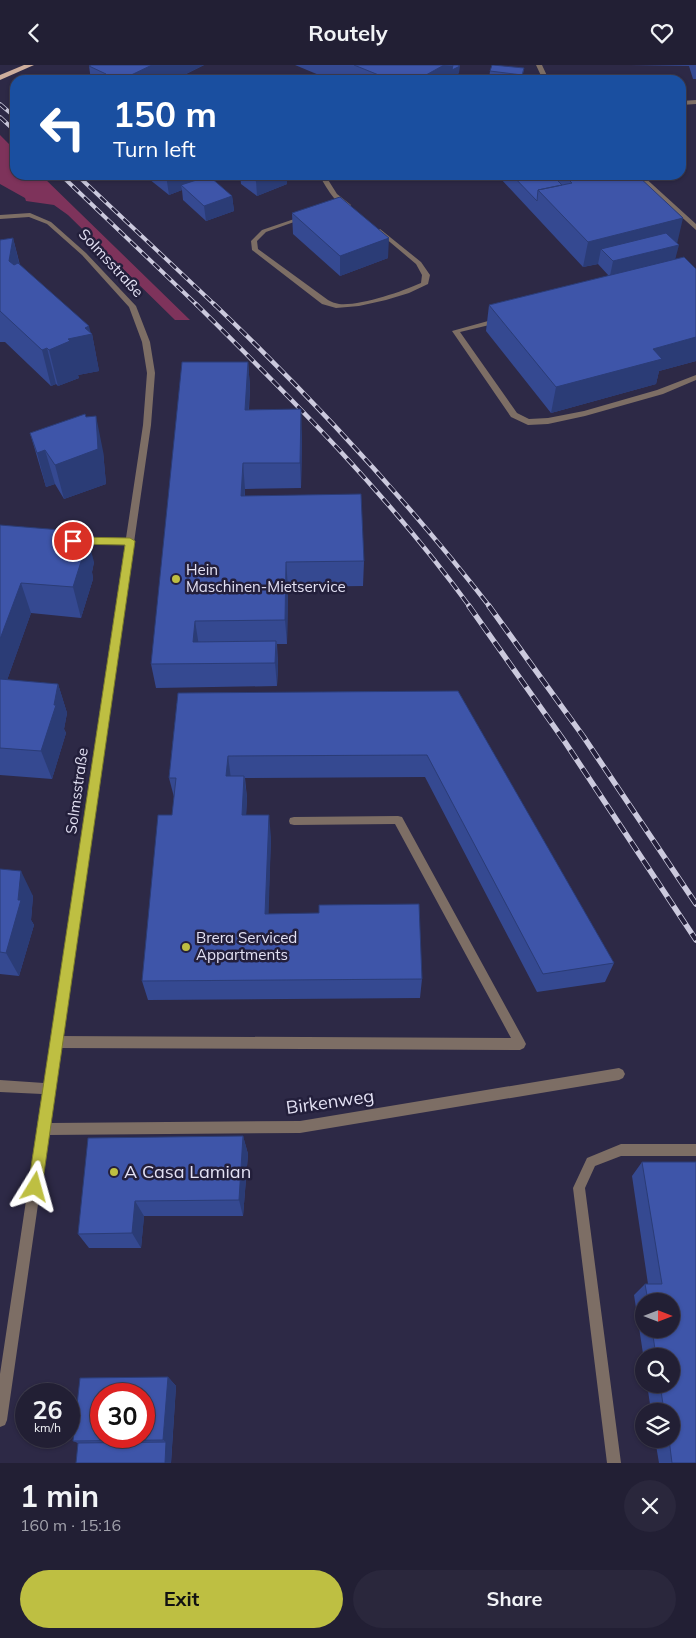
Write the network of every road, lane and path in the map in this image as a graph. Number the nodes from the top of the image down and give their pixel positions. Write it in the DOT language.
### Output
graph roads {
  1 [pos="30,65"];
  2 [pos="0,78"];
  3 [pos="325,180"];
  4 [pos="643,180"];
  5 [pos="345,203"];
  6 [pos="336,206"];
  7 [pos="352,209"];
  8 [pos="309,215"];
  9 [pos="0,217"];
  10 [pos="374,227"];
  11 [pos="696,228"];
  12 [pos="504,319"];
  13 [pos="696,377"];
  14 [pos="64,541"];
  15 [pos="130,541"];
  16 [pos="294,821"];
  17 [pos="56,1042"];
  18 [pos="618,1074"];
  19 [pos="0,1086"];
  20 [pos="49,1089"];
  21 [pos="44,1129"];
  22 [pos="696,1150"];
  23 [pos="0,1420"];
  24 [pos="614,1463"];
  1 -- 2 [label="main road"];
  3 -- 5 [label="street"];
  4 -- 11 [label="street"];
  5 -- 6 [label="street"];
  5 -- 7 [label="street"];
  8 -- 10 [label="street"];
  9 -- 15 [label="street, Solmsstraße"];
  12 -- 13 [label="street"];
  14 -- 15 [label="street"];
  15 -- 17 [label="street, Solmsstraße"];
  16 -- 17 [label="street"];
  17 -- 20 [label="street, Solmsstraße"];
  18 -- 21 [label="street, Birkenweg"];
  19 -- 20 [label="street"];
  20 -- 21 [label="street, Solmsstraße"];
  21 -- 23 [label="street, Solmsstraße"];
  22 -- 24 [label="street"];
}
